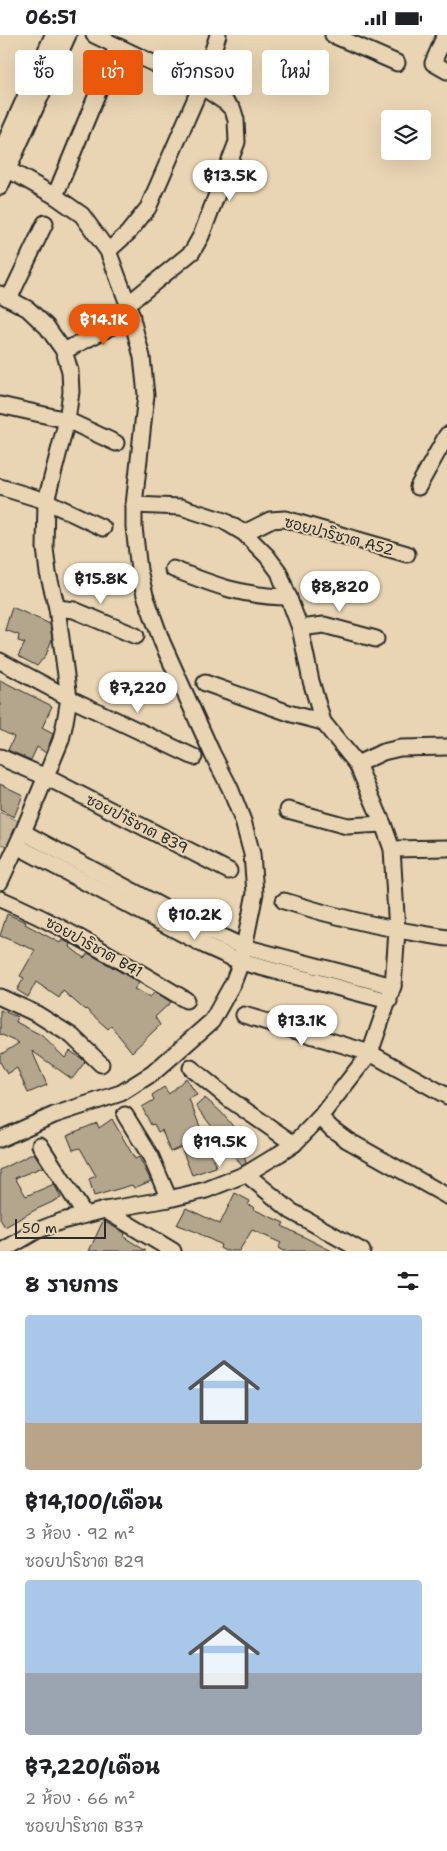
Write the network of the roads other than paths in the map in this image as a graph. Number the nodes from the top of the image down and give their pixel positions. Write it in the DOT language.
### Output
graph roads {
  1 [pos="53,35"];
  2 [pos="68,35"];
  3 [pos="94,35"];
  4 [pos="218,35"];
  5 [pos="333,35"];
  6 [pos="445,35"];
  7 [pos="358,40"];
  8 [pos="117,46"];
  9 [pos="213,50"];
  10 [pos="153,63"];
  11 [pos="397,63"];
  12 [pos="447,71"];
  13 [pos="197,95"];
  14 [pos="214,95"];
  15 [pos="0,154"];
  16 [pos="4,167"];
  17 [pos="0,187"];
  18 [pos="54,196"];
  19 [pos="45,223"];
  20 [pos="108,251"];
  21 [pos="5,297"];
  22 [pos="130,310"];
  23 [pos="64,351"];
  24 [pos="0,405"];
  25 [pos="67,420"];
  26 [pos="447,435"];
  27 [pos="116,443"];
  28 [pos="0,487"];
  29 [pos="418,487"];
  30 [pos="46,501"];
  31 [pos="134,505"];
  32 [pos="103,528"];
  33 [pos="244,533"];
  34 [pos="407,554"];
  35 [pos="173,569"];
  36 [pos="290,597"];
  37 [pos="56,608"];
  38 [pos="300,628"];
  39 [pos="136,636"];
  40 [pos="376,639"];
  41 [pos="0,661"];
  42 [pos="205,683"];
  43 [pos="68,698"];
  44 [pos="323,722"];
  45 [pos="447,747"];
  46 [pos="0,757"];
  47 [pos="194,757"];
  48 [pos="357,764"];
  49 [pos="46,777"];
  50 [pos="288,810"];
  51 [pos="384,824"];
  52 [pos="20,839"];
  53 [pos="447,848"];
  54 [pos="392,849"];
  55 [pos="229,871"];
  56 [pos="0,882"];
  57 [pos="0,899"];
  58 [pos="284,901"];
  59 [pos="397,931"];
  60 [pos="447,938"];
  61 [pos="244,947"];
  62 [pos="241,962"];
  63 [pos="391,993"];
  64 [pos="0,997"];
  65 [pos="186,1000"];
  66 [pos="244,1015"];
  67 [pos="370,1053"];
  68 [pos="101,1064"];
  69 [pos="191,1069"];
  70 [pos="447,1096"];
  71 [pos="125,1115"];
  72 [pos="320,1117"];
  73 [pos="0,1139"];
  74 [pos="294,1144"];
  75 [pos="40,1145"];
  76 [pos="246,1174"];
  77 [pos="447,1195"];
  78 [pos="168,1199"];
  79 [pos="105,1210"];
  80 [pos="85,1215"];
  81 [pos="4,1248"];
  82 [pos="173,1251"];
  83 [pos="362,1251"];
  1 -- 15 [label="street"];
  2 -- 16 [label="street"];
  3 -- 8 [label="street"];
  4 -- 9 [label="street"];
  5 -- 7 [label="street"];
  6 -- 12 [label="street"];
  7 -- 11 [label="street"];
  8 -- 10 [label="street"];
  8 -- 18 [label="street"];
  13 -- 20 [label="street"];
  14 -- 22 [label="street"];
  16 -- 17 [label="street"];
  16 -- 18 [label="street"];
  18 -- 20 [label="street"];
  19 -- 21 [label="street"];
  20 -- 22 [label="street"];
  21 -- 23 [label="street"];
  22 -- 23 [label="street"];
  22 -- 31 [label="street"];
  23 -- 25 [label="street"];
  24 -- 25 [label="street"];
  25 -- 27 [label="street"];
  25 -- 30 [label="street"];
  26 -- 29 [label="street"];
  28 -- 30 [label="street"];
  30 -- 32 [label="street"];
  30 -- 37 [label="street"];
  31 -- 33 [label="street"];
  31 -- 61 [label="street"];
  33 -- 34 [label="street, ซอยปาริชาต A52"];
  33 -- 36 [label="street"];
  35 -- 36 [label="street"];
  36 -- 38 [label="street"];
  37 -- 39 [label="street"];
  37 -- 43 [label="street"];
  38 -- 40 [label="street"];
  38 -- 44 [label="street"];
  41 -- 43 [label="street"];
  42 -- 44 [label="street"];
  43 -- 47 [label="street"];
  43 -- 49 [label="street"];
  44 -- 48 [label="street"];
  45 -- 48 [label="street"];
  46 -- 49 [label="street, ซอยปาริชาต B39"];
  48 -- 51 [label="street"];
  49 -- 52 [label="street"];
  49 -- 55 [label="street, ซอยปาริชาต B39"];
  50 -- 51 [label="street"];
  51 -- 54 [label="street"];
  52 -- 56 [label="street"];
  52 -- 61 [label="street"];
  52 -- 62 [label="street"];
  53 -- 54 [label="street"];
  54 -- 59 [label="street"];
  57 -- 65 [label="street, ซอยปาริชาต B41"];
  58 -- 59 [label="street"];
  59 -- 60 [label="street"];
  59 -- 63 [label="street"];
  61 -- 62 [label="street"];
  61 -- 63 [label="street"];
  62 -- 63 [label="street"];
  62 -- 73 [label="street"];
  63 -- 67 [label="street"];
  64 -- 68 [label="street"];
  66 -- 67 [label="street"];
  67 -- 70 [label="street"];
  67 -- 72 [label="street"];
  69 -- 74 [label="street"];
  71 -- 78 [label="street"];
  72 -- 74 [label="street"];
  72 -- 77 [label="street"];
  74 -- 76 [label="street"];
  75 -- 80 [label="street"];
  76 -- 78 [label="street"];
  76 -- 83 [label="street"];
  78 -- 79 [label="street"];
  79 -- 80 [label="street"];
  79 -- 82 [label="street"];
  80 -- 81 [label="street"];
}
